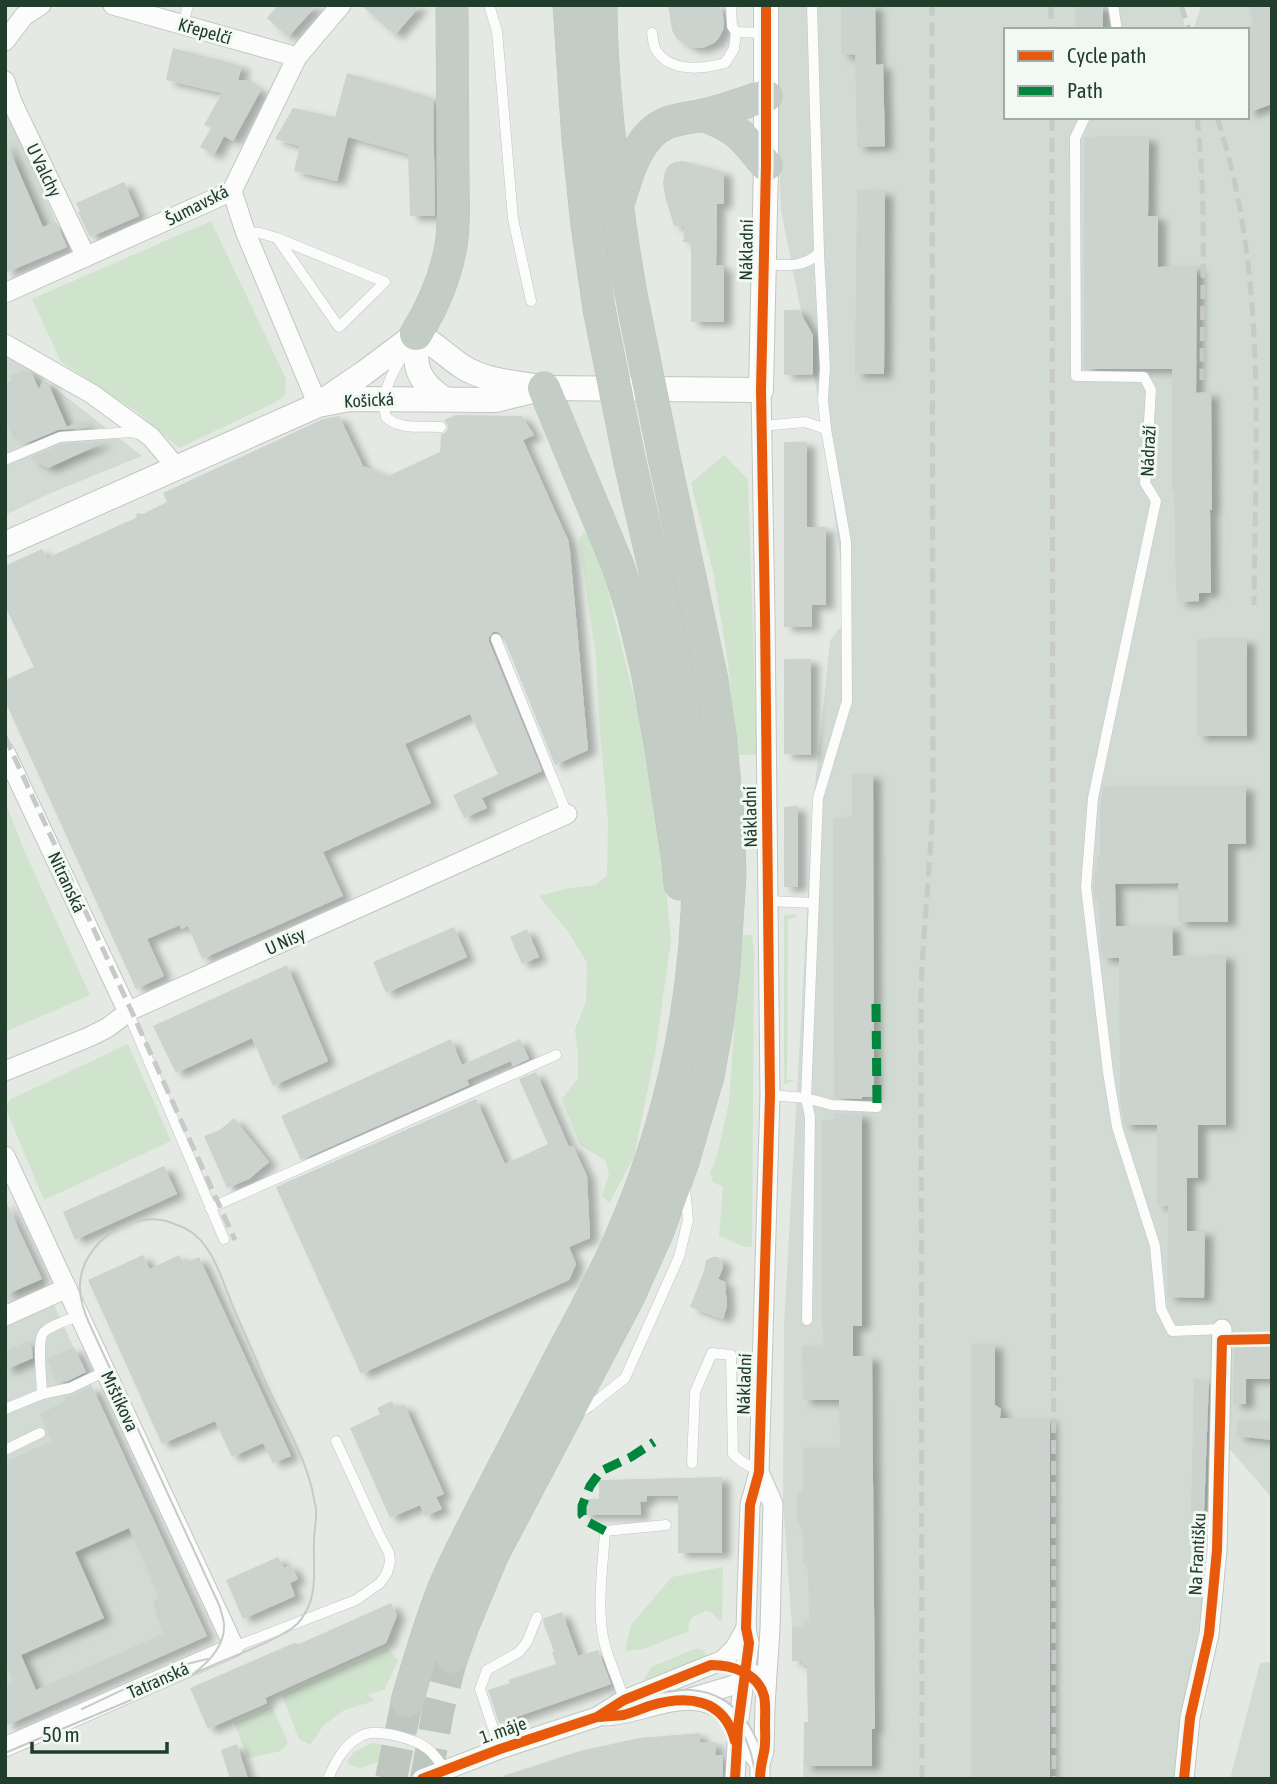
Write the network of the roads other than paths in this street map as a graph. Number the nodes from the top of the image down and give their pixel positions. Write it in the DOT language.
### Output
graph roads {
  1 [pos="41,5"];
  2 [pos="113,5"];
  3 [pos="188,5"];
  4 [pos="341,5"];
  5 [pos="452,5"];
  6 [pos="489,5"];
  7 [pos="551,5"];
  8 [pos="569,5"];
  9 [pos="601,5"];
  10 [pos="732,5"];
  11 [pos="766,5"];
  12 [pos="811,5"];
  13 [pos="1112,5"];
  14 [pos="183,25"];
  15 [pos="1117,28"];
  16 [pos="736,32"];
  17 [pos="652,33"];
  18 [pos="766,33"];
  19 [pos="5,41"];
  20 [pos="297,57"];
  21 [pos="5,81"];
  22 [pos="766,96"];
  23 [pos="703,115"];
  24 [pos="1084,119"];
  25 [pos="578,140"];
  26 [pos="765,165"];
  27 [pos="232,191"];
  28 [pos="617,207"];
  29 [pos="245,232"];
  30 [pos="277,238"];
  31 [pos="819,253"];
  32 [pos="86,257"];
  33 [pos="763,264"];
  34 [pos="5,293"];
  35 [pos="531,301"];
  36 [pos="416,334"];
  37 [pos="5,344"];
  38 [pos="544,388"];
  39 [pos="761,390"];
  40 [pos="385,398"];
  41 [pos="444,399"];
  42 [pos="318,405"];
  43 [pos="761,426"];
  44 [pos="440,428"];
  45 [pos="826,429"];
  46 [pos="151,437"];
  47 [pos="5,460"];
  48 [pos="177,467"];
  49 [pos="7,539"];
  50 [pos="496,639"];
  51 [pos="5,752"];
  52 [pos="568,814"];
  53 [pos="768,901"];
  54 [pos="813,903"];
  55 [pos="128,1012"];
  56 [pos="679,1054"];
  57 [pos="556,1055"];
  58 [pos="5,1070"];
  59 [pos="770,1095"];
  60 [pos="806,1098"];
  61 [pos="877,1107"];
  62 [pos="5,1156"];
  63 [pos="210,1208"];
  64 [pos="224,1239"];
  65 [pos="67,1288"];
  66 [pos="80,1315"];
  67 [pos="5,1316"];
  68 [pos="807,1320"];
  69 [pos="1222,1329"];
  70 [pos="106,1371"];
  71 [pos="42,1394"];
  72 [pos="5,1409"];
  73 [pos="40,1433"];
  74 [pos="336,1441"];
  75 [pos="5,1450"];
  76 [pos="692,1463"];
  77 [pos="759,1472"];
  78 [pos="666,1525"];
  79 [pos="537,1617"];
  80 [pos="746,1628"];
  81 [pos="234,1647"];
  82 [pos="769,1647"];
  83 [pos="452,1657"];
  84 [pos="710,1665"];
  85 [pos="747,1676"];
  86 [pos="624,1700"];
  87 [pos="685,1700"];
  88 [pos="407,1701"];
  89 [pos="765,1706"];
  90 [pos="597,1717"];
  91 [pos="737,1736"];
  92 [pos="5,1747"];
  93 [pos="500,1749"];
  94 [pos="446,1770"];
  95 [pos="760,1771"];
  96 [pos="328,1779"];
  97 [pos="422,1779"];
  98 [pos="735,1779"];
  99 [pos="1184,1779"];
  1 -- 19 [label="street"];
  2 -- 14 [label="street, Křepelčí"];
  3 -- 14 [label="lane"];
  4 -- 20 [label="street, Šumavská"];
  5 -- 36 [label="highway"];
  6 -- 35 [label="lane"];
  7 -- 25 [label="highway"];
  8 -- 25 [label="highway"];
  9 -- 28 [label="highway"];
  10 -- 16 [label="lane"];
  11 -- 18 [label="street, Nákladní"];
  12 -- 31 [label="lane"];
  13 -- 15 [label="lane"];
  14 -- 20 [label="street, Křepelčí"];
  16 -- 17 [label="lane"];
  16 -- 18 [label="lane"];
  18 -- 22 [label="street, Nákladní"];
  20 -- 27 [label="street, Šumavská"];
  21 -- 32 [label="street, U Valchy"];
  22 -- 23 [label="highway"];
  22 -- 26 [label="street, Nákladní"];
  23 -- 26 [label="highway"];
  23 -- 28 [label="highway"];
  24 -- 69 [label="lane, Nádraží"];
  25 -- 56 [label="highway, bridge"];
  26 -- 33 [label="street, Nákladní"];
  27 -- 29 [label="street"];
  27 -- 32 [label="street, Šumavská"];
  28 -- 83 [label="highway, bridge"];
  29 -- 30 [label="lane"];
  29 -- 42 [label="street"];
  30 -- 30 [label="lane"];
  31 -- 33 [label="lane"];
  31 -- 45 [label="lane"];
  32 -- 34 [label="street, Šumavská"];
  33 -- 39 [label="street, Nákladní"];
  36 -- 38 [label="street"];
  36 -- 40 [label="lane"];
  36 -- 41 [label="street"];
  36 -- 42 [label="street"];
  37 -- 46 [label="street"];
  38 -- 39 [label="street, Košická"];
  38 -- 41 [label="street, Košická"];
  38 -- 56 [label="highway"];
  39 -- 43 [label="street, Nákladní"];
  40 -- 41 [label="street, Košická"];
  40 -- 42 [label="street, Košická"];
  40 -- 44 [label="lane"];
  42 -- 48 [label="street, Košická"];
  43 -- 45 [label="lane"];
  43 -- 53 [label="street, Nákladní"];
  45 -- 54 [label="lane"];
  46 -- 47 [label="lane"];
  46 -- 48 [label="street"];
  48 -- 49 [label="street, Košická"];
  50 -- 52 [label="lane"];
  51 -- 55 [label="street, Nitranská"];
  52 -- 55 [label="street, U Nisy"];
  53 -- 54 [label="lane"];
  53 -- 59 [label="street, Nákladní"];
  54 -- 60 [label="lane"];
  55 -- 58 [label="street, U Nisy"];
  55 -- 63 [label="lane"];
  56 -- 88 [label="highway"];
  57 -- 63 [label="lane"];
  59 -- 60 [label="lane"];
  59 -- 77 [label="street, Nákladní"];
  60 -- 61 [label="lane"];
  60 -- 68 [label="lane"];
  62 -- 65 [label="street, Mrštíkova"];
  63 -- 64 [label="lane"];
  65 -- 66 [label="street, Mrštíkova"];
  65 -- 67 [label="street"];
  66 -- 70 [label="street, Mrštíkova"];
  66 -- 71 [label="lane"];
  69 -- 99 [label="street, Na Františku"];
  70 -- 71 [label="lane"];
  70 -- 81 [label="street, Mrštíkova"];
  71 -- 72 [label="lane"];
  73 -- 75 [label="lane"];
  74 -- 81 [label="lane"];
  76 -- 77 [label="lane"];
  77 -- 80 [label="street, Nákladní"];
  77 -- 82 [label="street, Nákladní"];
  78 -- 86 [label="lane"];
  79 -- 93 [label="lane"];
  80 -- 84 [label="street, 1. máje"];
  80 -- 85 [label="street, Nákladní"];
  81 -- 92 [label="street, Tatranská"];
  82 -- 85 [label="street"];
  82 -- 89 [label="street, Nákladní"];
  84 -- 85 [label="street"];
  84 -- 86 [label="street, 1. máje"];
  85 -- 87 [label="street, 1. máje"];
  85 -- 89 [label="street"];
  85 -- 91 [label="street, Nákladní"];
  86 -- 90 [label="street, 1. máje"];
  87 -- 90 [label="street, 1. máje"];
  87 -- 91 [label="street, 1. máje"];
  89 -- 95 [label="street, Nákladní"];
  90 -- 93 [label="street, 1. máje"];
  91 -- 95 [label="street, 1. máje"];
  91 -- 98 [label="street, Nákladní"];
  93 -- 94 [label="street, 1. máje"];
  94 -- 96 [label="lane"];
  94 -- 97 [label="street, 1. máje"];
}
